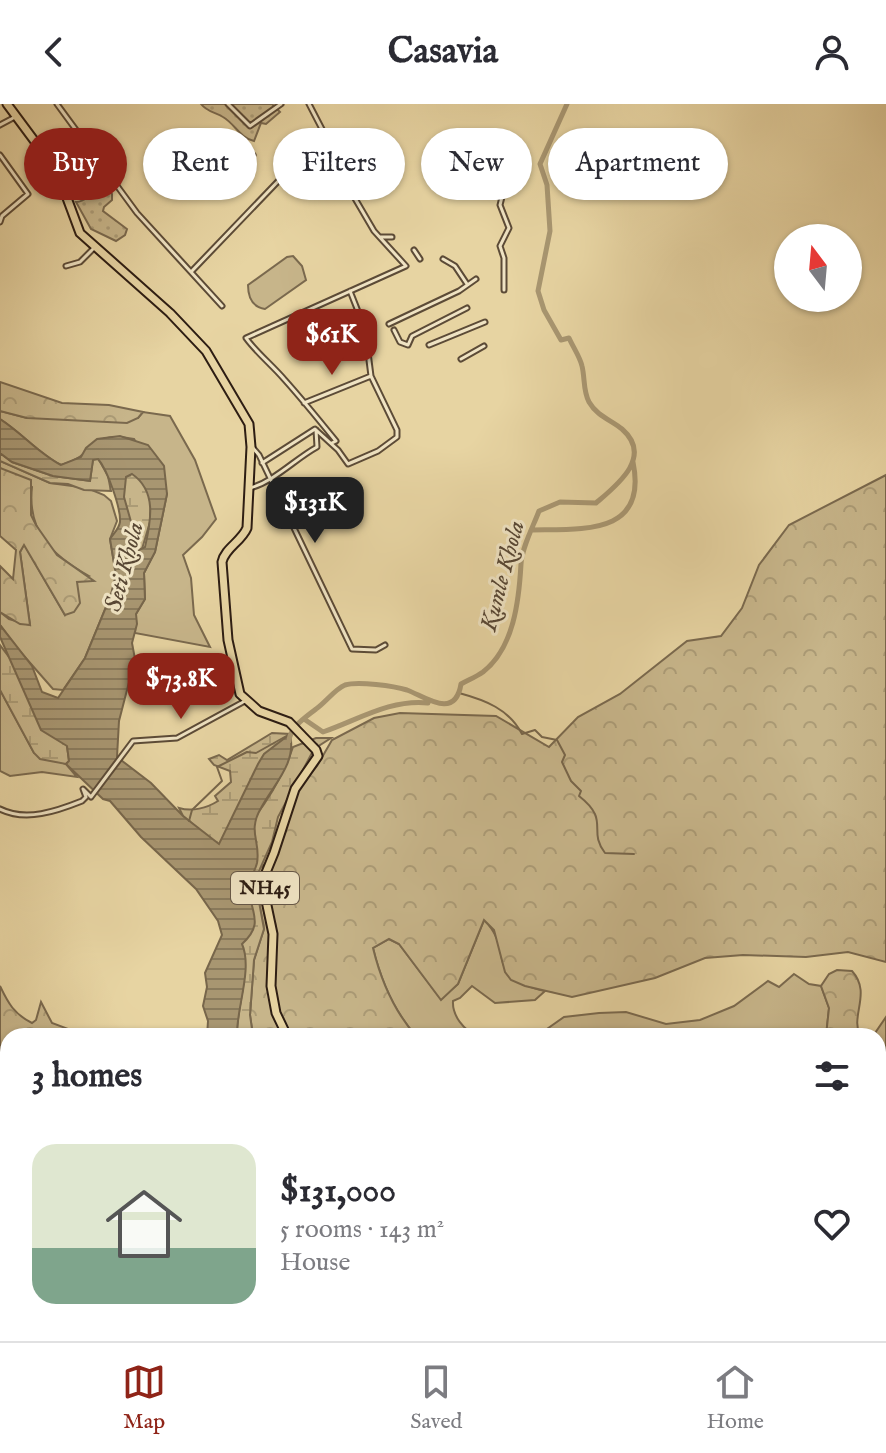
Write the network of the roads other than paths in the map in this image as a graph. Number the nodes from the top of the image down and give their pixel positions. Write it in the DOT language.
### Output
graph roads {
  1 [pos="7,104"];
  2 [pos="57,104"];
  3 [pos="228,104"];
  4 [pos="281,104"];
  5 [pos="309,104"];
  6 [pos="15,117"];
  7 [pos="0,125"];
  8 [pos="250,126"];
  9 [pos="0,155"];
  10 [pos="273,187"];
  11 [pos="501,200"];
  12 [pos="0,222"];
  13 [pos="379,237"];
  14 [pos="392,237"];
  15 [pos="95,247"];
  16 [pos="414,250"];
  17 [pos="420,259"];
  18 [pos="443,259"];
  19 [pos="66,266"];
  20 [pos="191,272"];
  21 [pos="476,279"];
  22 [pos="468,285"];
  23 [pos="504,290"];
  24 [pos="350,291"];
  25 [pos="222,306"];
  26 [pos="467,308"];
  27 [pos="485,322"];
  28 [pos="389,324"];
  29 [pos="394,330"];
  30 [pos="429,345"];
  31 [pos="484,346"];
  32 [pos="461,359"];
  33 [pos="371,376"];
  34 [pos="303,403"];
  35 [pos="315,429"];
  36 [pos="332,443"];
  37 [pos="251,447"];
  38 [pos="262,463"];
  39 [pos="270,480"];
  40 [pos="250,488"];
  41 [pos="385,645"];
  42 [pos="245,701"];
  43 [pos="0,809"];
  44 [pos="283,1028"];
  1 -- 6 [label="main road"];
  2 -- 20 [label="street"];
  3 -- 8 [label="street"];
  4 -- 8 [label="street"];
  5 -- 13 [label="street"];
  6 -- 7 [label="street"];
  6 -- 15 [label="main road"];
  9 -- 12 [label="street"];
  10 -- 20 [label="street"];
  11 -- 23 [label="street"];
  13 -- 14 [label="street"];
  13 -- 24 [label="street"];
  15 -- 19 [label="street"];
  15 -- 37 [label="main road"];
  16 -- 17 [label="street"];
  18 -- 22 [label="street"];
  20 -- 25 [label="street"];
  21 -- 22 [label="street"];
  22 -- 28 [label="street"];
  24 -- 33 [label="street"];
  24 -- 34 [label="street"];
  26 -- 29 [label="street"];
  27 -- 30 [label="street"];
  31 -- 32 [label="street"];
  33 -- 34 [label="street"];
  33 -- 36 [label="street"];
  34 -- 36 [label="street"];
  35 -- 36 [label="street"];
  35 -- 38 [label="street"];
  35 -- 39 [label="street"];
  37 -- 38 [label="street"];
  37 -- 40 [label="main road"];
  38 -- 39 [label="street"];
  39 -- 40 [label="street"];
  39 -- 41 [label="street"];
  40 -- 42 [label="main road"];
  42 -- 43 [label="street"];
  42 -- 44 [label="main road, NH45"];
}
